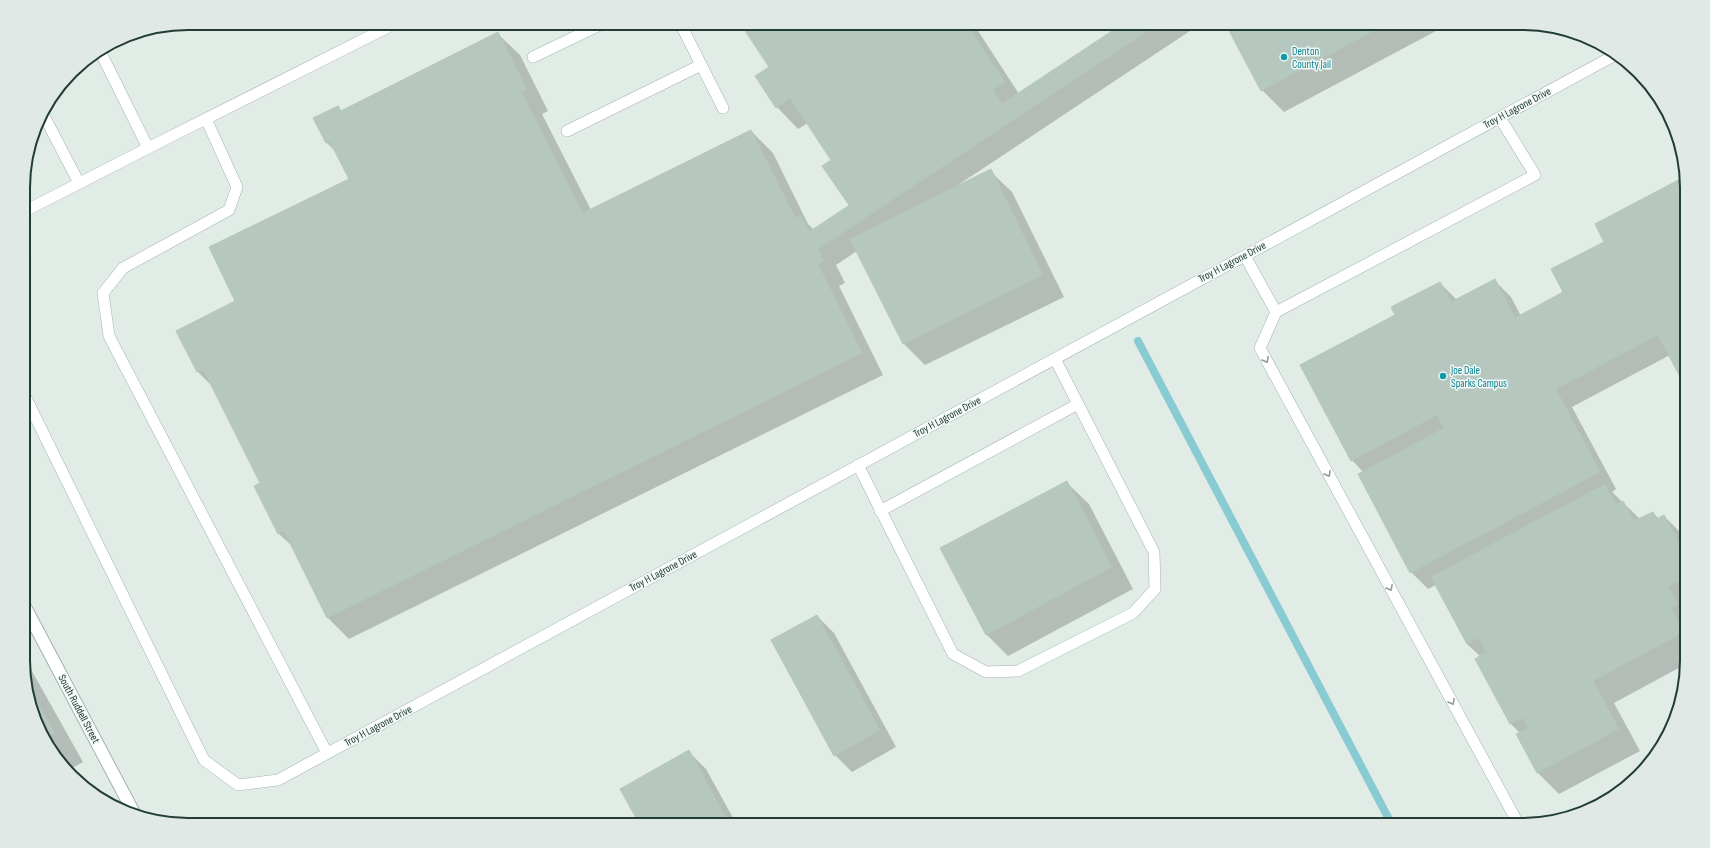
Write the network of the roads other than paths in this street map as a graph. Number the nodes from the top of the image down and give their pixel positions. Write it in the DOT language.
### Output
graph roads {
  1 [pos="382,30"];
  2 [pos="590,30"];
  3 [pos="684,30"];
  4 [pos="102,56"];
  5 [pos="1611,57"];
  6 [pos="533,58"];
  7 [pos="701,65"];
  8 [pos="723,108"];
  9 [pos="1500,118"];
  10 [pos="46,119"];
  11 [pos="206,119"];
  12 [pos="568,131"];
  13 [pos="148,148"];
  14 [pos="79,184"];
  15 [pos="30,208"];
  16 [pos="1245,256"];
  17 [pos="1276,312"];
  18 [pos="1055,358"];
  19 [pos="1078,404"];
  20 [pos="30,406"];
  21 [pos="858,465"];
  22 [pos="880,511"];
  23 [pos="30,616"];
  24 [pos="327,753"];
  25 [pos="131,808"];
  26 [pos="1515,818"];
  1 -- 11 [label="lane"];
  2 -- 6 [label="lane"];
  3 -- 7 [label="lane"];
  4 -- 13 [label="lane"];
  5 -- 9 [label="lane, Troy H Lagrone Drive"];
  7 -- 8 [label="lane"];
  7 -- 12 [label="lane"];
  9 -- 16 [label="lane, Troy H Lagrone Drive"];
  9 -- 17 [label="lane"];
  10 -- 14 [label="lane"];
  11 -- 13 [label="lane"];
  11 -- 24 [label="lane"];
  13 -- 14 [label="lane"];
  14 -- 15 [label="lane"];
  16 -- 17 [label="lane"];
  16 -- 18 [label="lane, Troy H Lagrone Drive"];
  17 -- 26 [label="lane, one-way"];
  18 -- 19 [label="lane"];
  18 -- 21 [label="lane, Troy H Lagrone Drive"];
  19 -- 22 [label="lane"];
  19 -- 22 [label="lane"];
  20 -- 24 [label="lane, Troy H Lagrone Drive"];
  21 -- 22 [label="lane"];
  21 -- 24 [label="lane, Troy H Lagrone Drive"];
  23 -- 25 [label="street, South Ruddell Street"];
}
